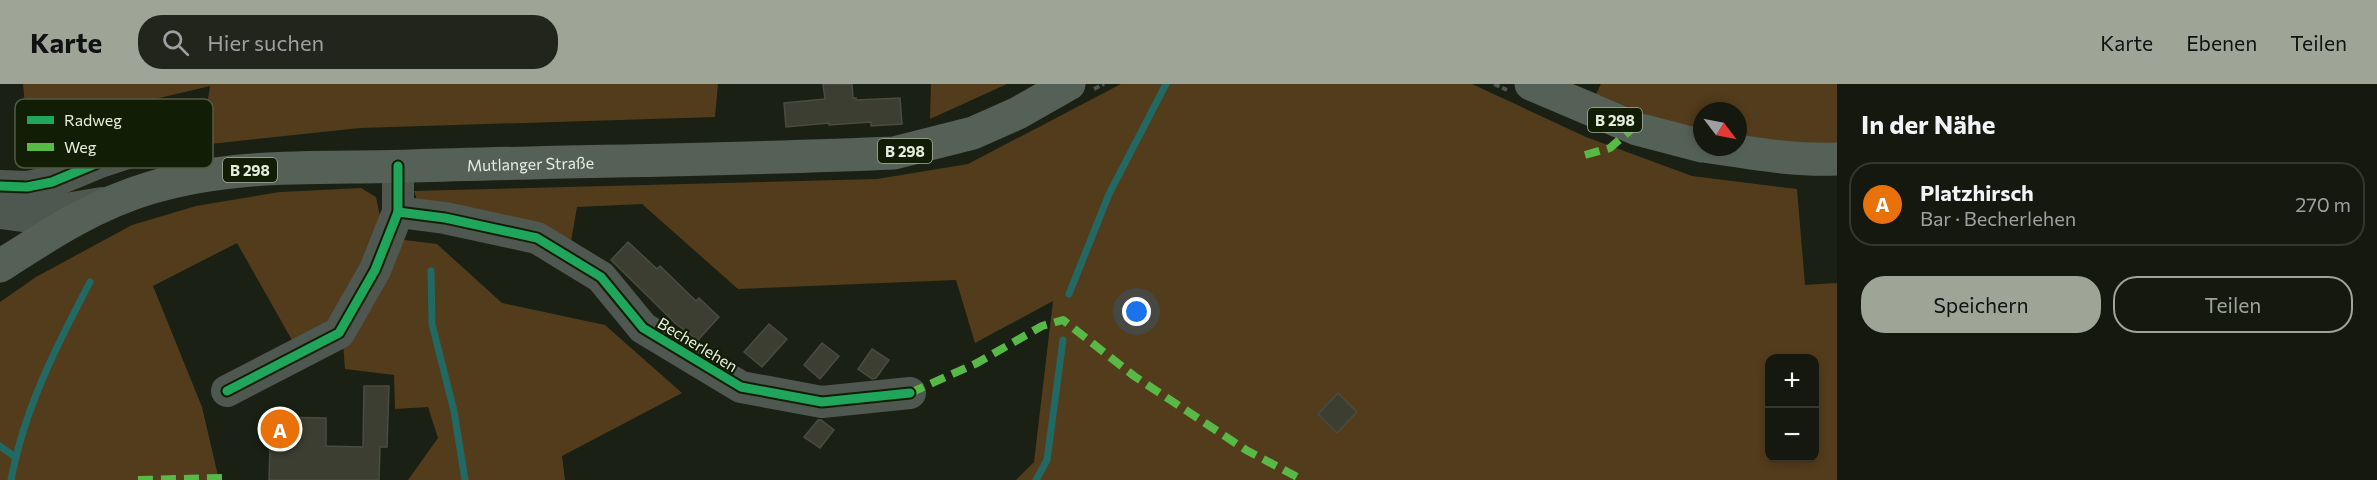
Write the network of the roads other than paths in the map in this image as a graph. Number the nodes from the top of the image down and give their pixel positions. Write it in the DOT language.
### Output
graph roads {
  1 [pos="1069,84"];
  2 [pos="1531,84"];
  3 [pos="1693,144"];
  4 [pos="1747,151"];
  5 [pos="1837,159"];
  6 [pos="398,166"];
  7 [pos="86,168"];
  8 [pos="0,186"];
  9 [pos="106,202"];
  10 [pos="398,212"];
  11 [pos="0,213"];
  12 [pos="1,264"];
  13 [pos="227,391"];
  14 [pos="910,393"];
  1 -- 6 [label="main road, Mutlanger Straße / B 298"];
  2 -- 3 [label="main road, B 298"];
  4 -- 5 [label="main road"];
  6 -- 9 [label="main road, Mutlanger Straße / B 298"];
  6 -- 10 [label="street"];
  7 -- 8 [label="street"];
  9 -- 11 [label="street"];
  9 -- 12 [label="main road, Mutlanger Straße / B 298"];
  10 -- 13 [label="street"];
  10 -- 14 [label="street, Becherlehen"];
}
